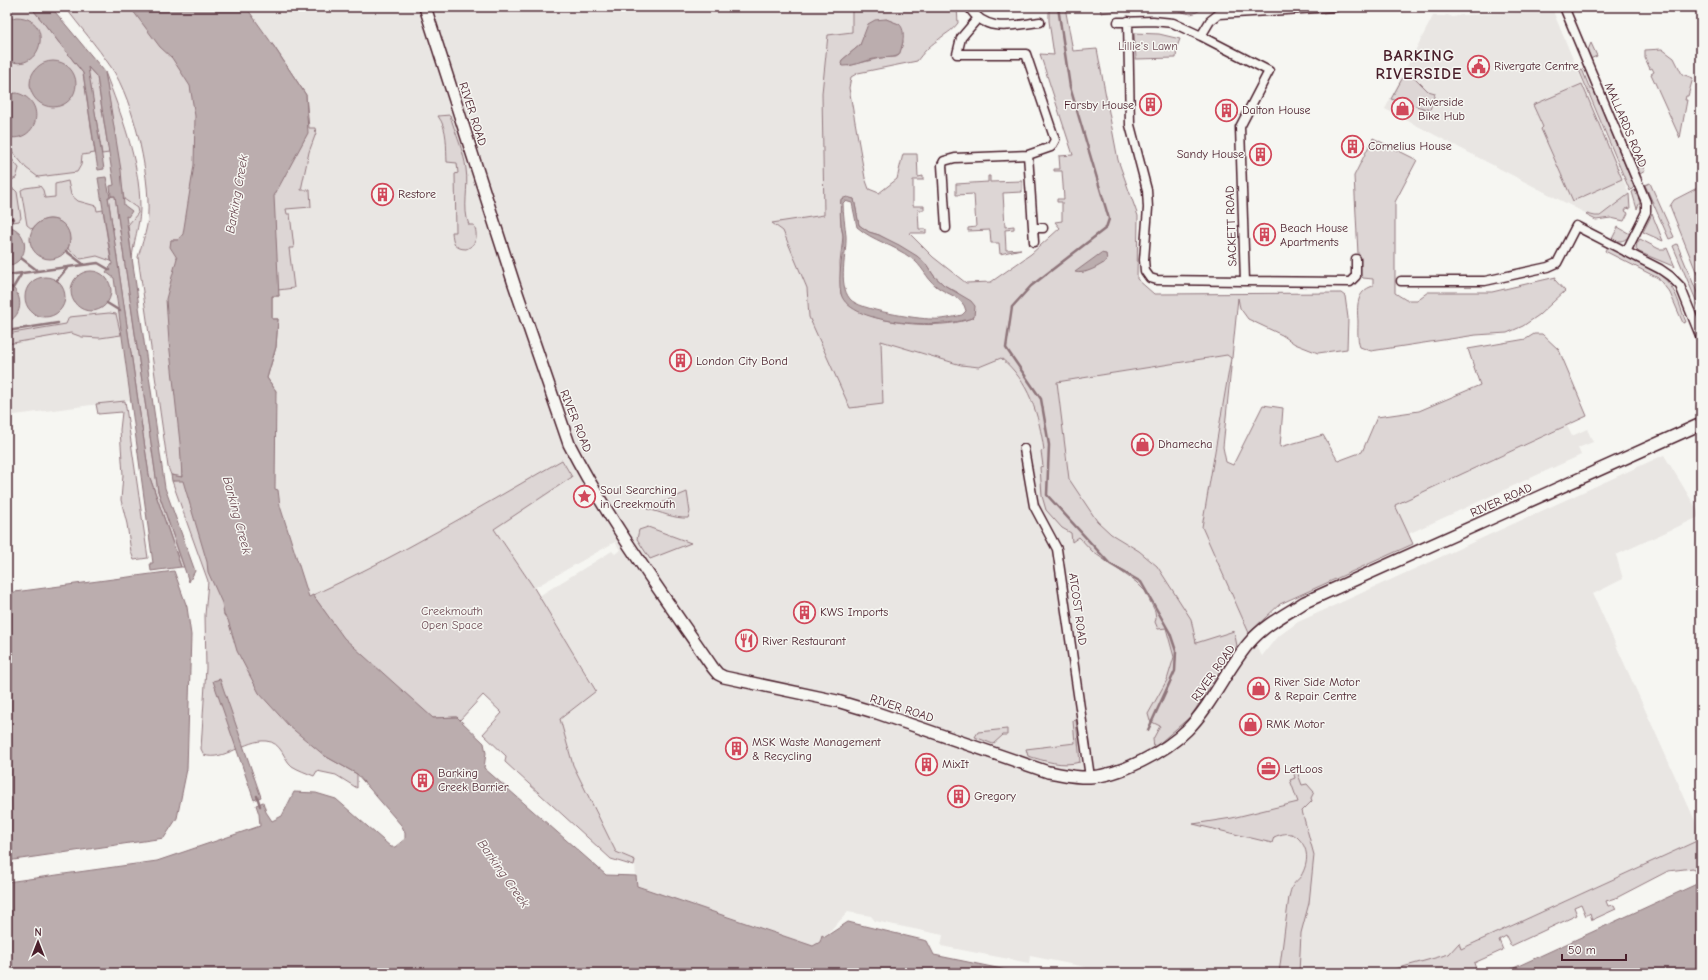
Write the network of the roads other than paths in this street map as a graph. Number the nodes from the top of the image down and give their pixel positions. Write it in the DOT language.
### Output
graph roads {
  1 [pos="425,7"];
  2 [pos="969,7"];
  3 [pos="1335,7"];
  4 [pos="1564,7"];
  5 [pos="978,18"];
  6 [pos="1128,21"];
  7 [pos="1040,22"];
  8 [pos="1118,22"];
  9 [pos="1201,36"];
  10 [pos="1028,156"];
  11 [pos="946,228"];
  12 [pos="1034,228"];
  13 [pos="1043,228"];
  14 [pos="1034,242"];
  15 [pos="1626,252"];
  16 [pos="1356,259"];
  17 [pos="1400,281"];
  18 [pos="1245,282"];
  19 [pos="1701,338"];
  20 [pos="1701,424"];
  21 [pos="1024,449"];
  22 [pos="1090,777"];
  1 -- 22 [label="street, RIVER ROAD"];
  2 -- 5 [label="street"];
  3 -- 9 [label="street"];
  4 -- 15 [label="street, MALLARDS ROAD"];
  5 -- 7 [label="street"];
  5 -- 10 [label="street"];
  6 -- 8 [label="street"];
  6 -- 9 [label="street"];
  6 -- 18 [label="street"];
  9 -- 18 [label="street, SACKETT ROAD"];
  10 -- 11 [label="street"];
  10 -- 12 [label="street"];
  12 -- 13 [label="street"];
  12 -- 14 [label="street"];
  15 -- 17 [label="street"];
  15 -- 19 [label="street"];
  16 -- 18 [label="street, SACKETT ROAD"];
  20 -- 22 [label="street, RIVER ROAD"];
  21 -- 22 [label="street, ATCOST ROAD"];
}
